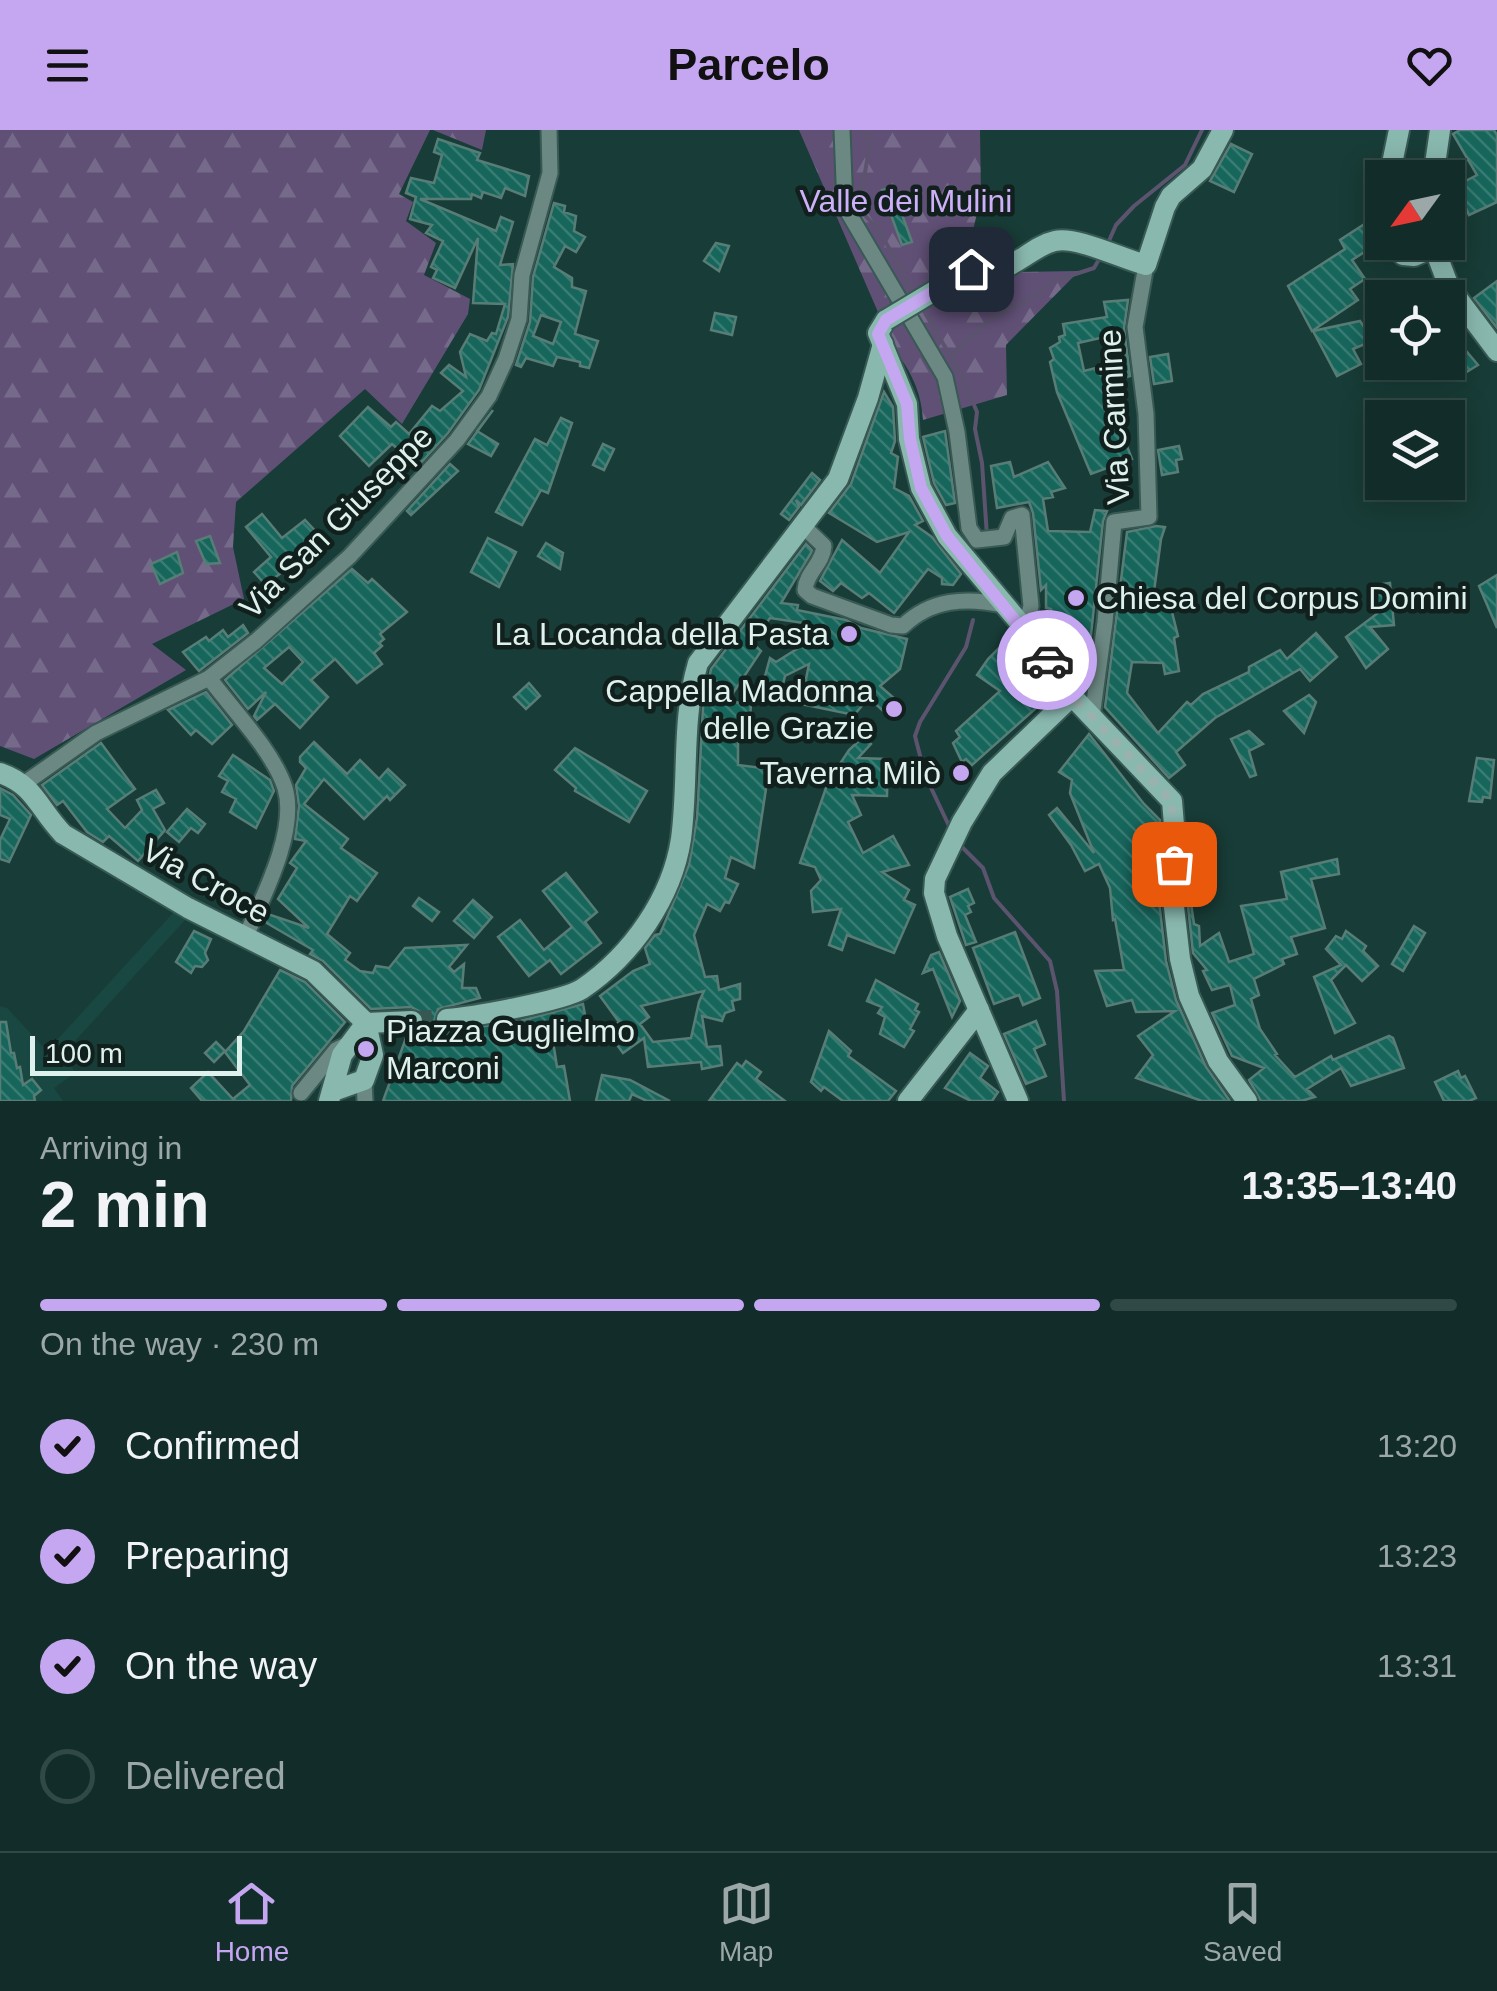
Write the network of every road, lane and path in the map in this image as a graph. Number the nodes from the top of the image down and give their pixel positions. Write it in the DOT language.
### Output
graph roads {
  1 [pos="549,130"];
  2 [pos="842,130"];
  3 [pos="1222,130"];
  4 [pos="1399,130"];
  5 [pos="1440,130"];
  6 [pos="1393,160"];
  7 [pos="1436,160"];
  8 [pos="1438,260"];
  9 [pos="1136,263"];
  10 [pos="883,344"];
  11 [pos="1497,351"];
  12 [pos="902,393"];
  13 [pos="868,398"];
  14 [pos="802,525"];
  15 [pos="1003,606"];
  16 [pos="1025,629"];
  17 [pos="209,678"];
  18 [pos="1072,696"];
  19 [pos="1092,717"];
  20 [pos="0,773"];
  21 [pos="24,783"];
  22 [pos="245,938"];
  23 [pos="979,1010"];
  24 [pos="447,1018"];
  25 [pos="412,1021"];
  26 [pos="366,1023"];
  27 [pos="352,1042"];
  28 [pos="365,1090"];
  29 [pos="302,1093"];
  30 [pos="331,1096"];
  31 [pos="908,1101"];
  32 [pos="1018,1101"];
  33 [pos="1248,1101"];
  1 -- 17 [label="street, Via San Giuseppe"];
  2 -- 16 [label="street"];
  3 -- 9 [label="street"];
  4 -- 6 [label="street"];
  5 -- 7 [label="street"];
  8 -- 11 [label="street"];
  9 -- 10 [label="street, bridge"];
  9 -- 19 [label="street, Via Carmine"];
  10 -- 12 [label="street"];
  10 -- 13 [label="street"];
  12 -- 13 [label="street"];
  12 -- 15 [label="street"];
  13 -- 14 [label="street"];
  14 -- 15 [label="street"];
  14 -- 24 [label="street"];
  15 -- 16 [label="street"];
  16 -- 18 [label="street"];
  17 -- 21 [label="street, Via San Giuseppe"];
  17 -- 22 [label="street"];
  18 -- 19 [label="street"];
  18 -- 23 [label="street"];
  19 -- 33 [label="street"];
  20 -- 21 [label="street"];
  21 -- 22 [label="street, Via Croce"];
  22 -- 26 [label="street, Via Croce"];
  23 -- 31 [label="street"];
  23 -- 32 [label="street"];
  25 -- 26 [label="street"];
  26 -- 27 [label="street"];
  26 -- 28 [label="street"];
  27 -- 29 [label="street"];
  27 -- 30 [label="street"];
  28 -- 30 [label="street"];
}
